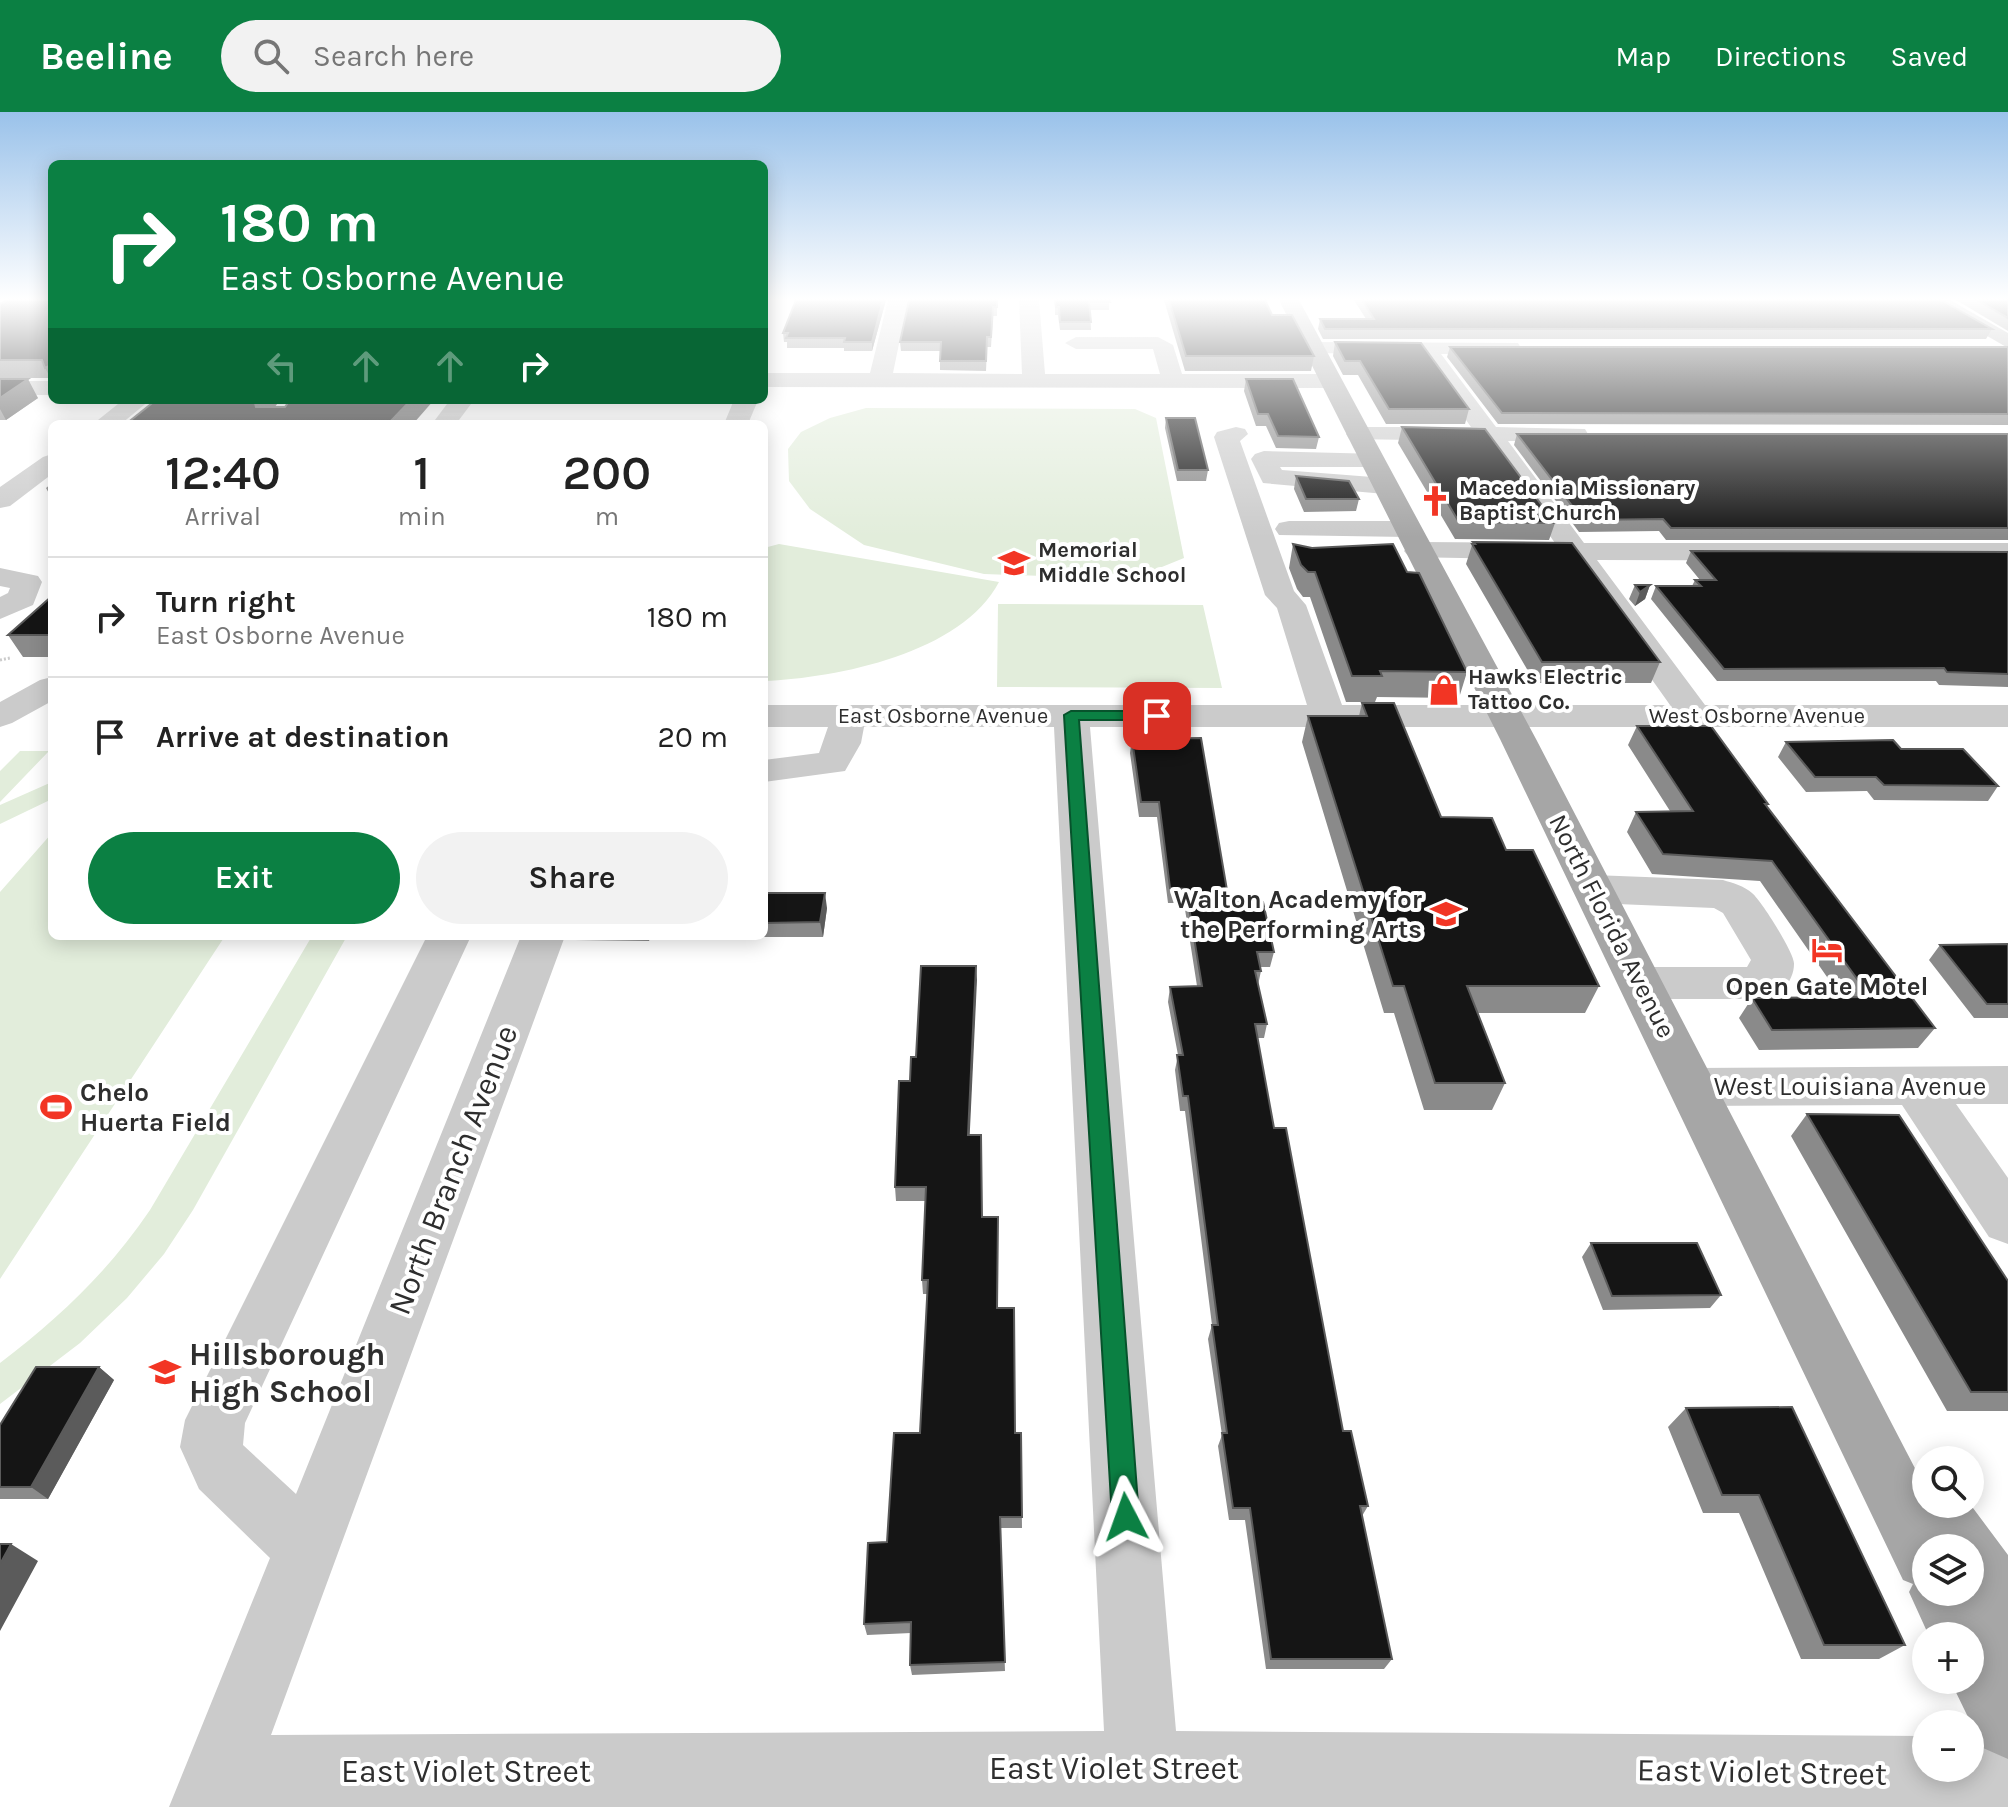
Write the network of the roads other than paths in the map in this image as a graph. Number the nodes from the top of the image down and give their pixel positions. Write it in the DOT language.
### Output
graph roads {
  1 [pos="1329,379"];
  2 [pos="1449,379"];
  3 [pos="768,380"];
  4 [pos="880,380"];
  5 [pos="1034,381"];
  6 [pos="1173,381"];
  7 [pos="0,388"];
  8 [pos="48,388"];
  9 [pos="1218,389"];
  10 [pos="1334,390"];
  11 [pos="132,404"];
  12 [pos="110,420"];
  13 [pos="1236,434"];
  14 [pos="1490,434"];
  15 [pos="1600,434"];
  16 [pos="1363,444"];
  17 [pos="48,465"];
  18 [pos="1385,486"];
  19 [pos="0,500"];
  20 [pos="1289,529"];
  21 [pos="1361,529"];
  22 [pos="1413,540"];
  23 [pos="1578,551"];
  24 [pos="2008,552"];
  25 [pos="1375,560"];
  26 [pos="0,577"];
  27 [pos="0,610"];
  28 [pos="48,689"];
  29 [pos="1071,715"];
  30 [pos="768,716"];
  31 [pos="848,716"];
  32 [pos="1328,716"];
  33 [pos="1506,716"];
  34 [pos="1695,716"];
  35 [pos="0,718"];
  36 [pos="48,720"];
  37 [pos="2001,723"];
  38 [pos="768,771"];
  39 [pos="1645,866"];
  40 [pos="1587,877"];
  41 [pos="447,940"];
  42 [pos="541,940"];
  43 [pos="1641,983"];
  44 [pos="2008,1085"];
  45 [pos="1916,1086"];
  46 [pos="1693,1087"];
  47 [pos="2008,1221"];
  48 [pos="1836,1376"];
  49 [pos="1912,1480"];
  50 [pos="1915,1534"];
  51 [pos="307,1548"];
  52 [pos="1984,1579"];
  53 [pos="2008,1612"];
  54 [pos="1984,1674"];
  55 [pos="2008,1723"];
  56 [pos="2008,1774"];
  57 [pos="1144,1787"];
  58 [pos="677,1788"];
  59 [pos="1596,1788"];
  60 [pos="214,1790"];
  1 -- 10 [label="main road, North Florida Avenue"];
  2 -- 14 [label="street"];
  3 -- 4 [label="street"];
  4 -- 5 [label="street"];
  5 -- 6 [label="street"];
  6 -- 9 [label="street"];
  7 -- 8 [label="street"];
  9 -- 10 [label="street"];
  9 -- 13 [label="street"];
  10 -- 16 [label="main road, North Florida Avenue"];
  11 -- 12 [label="street"];
  13 -- 16 [label="street"];
  13 -- 32 [label="street"];
  14 -- 15 [label="street"];
  14 -- 16 [label="street"];
  14 -- 23 [label="street"];
  16 -- 18 [label="main road, North Florida Avenue"];
  16 -- 18 [label="street"];
  17 -- 19 [label="street"];
  18 -- 22 [label="main road, North Florida Avenue"];
  20 -- 21 [label="street"];
  21 -- 22 [label="street"];
  21 -- 25 [label="street"];
  22 -- 23 [label="street"];
  22 -- 33 [label="main road, North Florida Avenue"];
  23 -- 24 [label="street"];
  23 -- 34 [label="street"];
  26 -- 27 [label="street"];
  28 -- 35 [label="street"];
  29 -- 31 [label="street, East Osborne Avenue"];
  29 -- 32 [label="street, East Osborne Avenue"];
  29 -- 57 [label="street"];
  30 -- 31 [label="street, East Osborne Avenue"];
  31 -- 38 [label="street"];
  32 -- 33 [label="street, East Osborne Avenue"];
  33 -- 34 [label="street, West Osborne Avenue"];
  33 -- 40 [label="main road, North Florida Avenue"];
  34 -- 37 [label="street, West Osborne Avenue"];
  35 -- 36 [label="street"];
  39 -- 40 [label="street"];
  40 -- 43 [label="main road, North Florida Avenue"];
  40 -- 43 [label="street"];
  41 -- 51 [label="street"];
  42 -- 51 [label="street, North Branch Avenue"];
  43 -- 46 [label="main road, North Florida Avenue"];
  44 -- 45 [label="street, West Louisiana Avenue"];
  45 -- 46 [label="street, West Louisiana Avenue"];
  45 -- 47 [label="street"];
  46 -- 48 [label="main road, North Florida Avenue"];
  48 -- 49 [label="main road"];
  48 -- 50 [label="main road, North Florida Avenue"];
  51 -- 60 [label="street, North Branch Avenue"];
  52 -- 53 [label="main road"];
  54 -- 55 [label="main road"];
  56 -- 59 [label="street, East Violet Street"];
  57 -- 58 [label="street, East Violet Street"];
  57 -- 59 [label="street, East Violet Street"];
  58 -- 60 [label="street, East Violet Street"];
}
